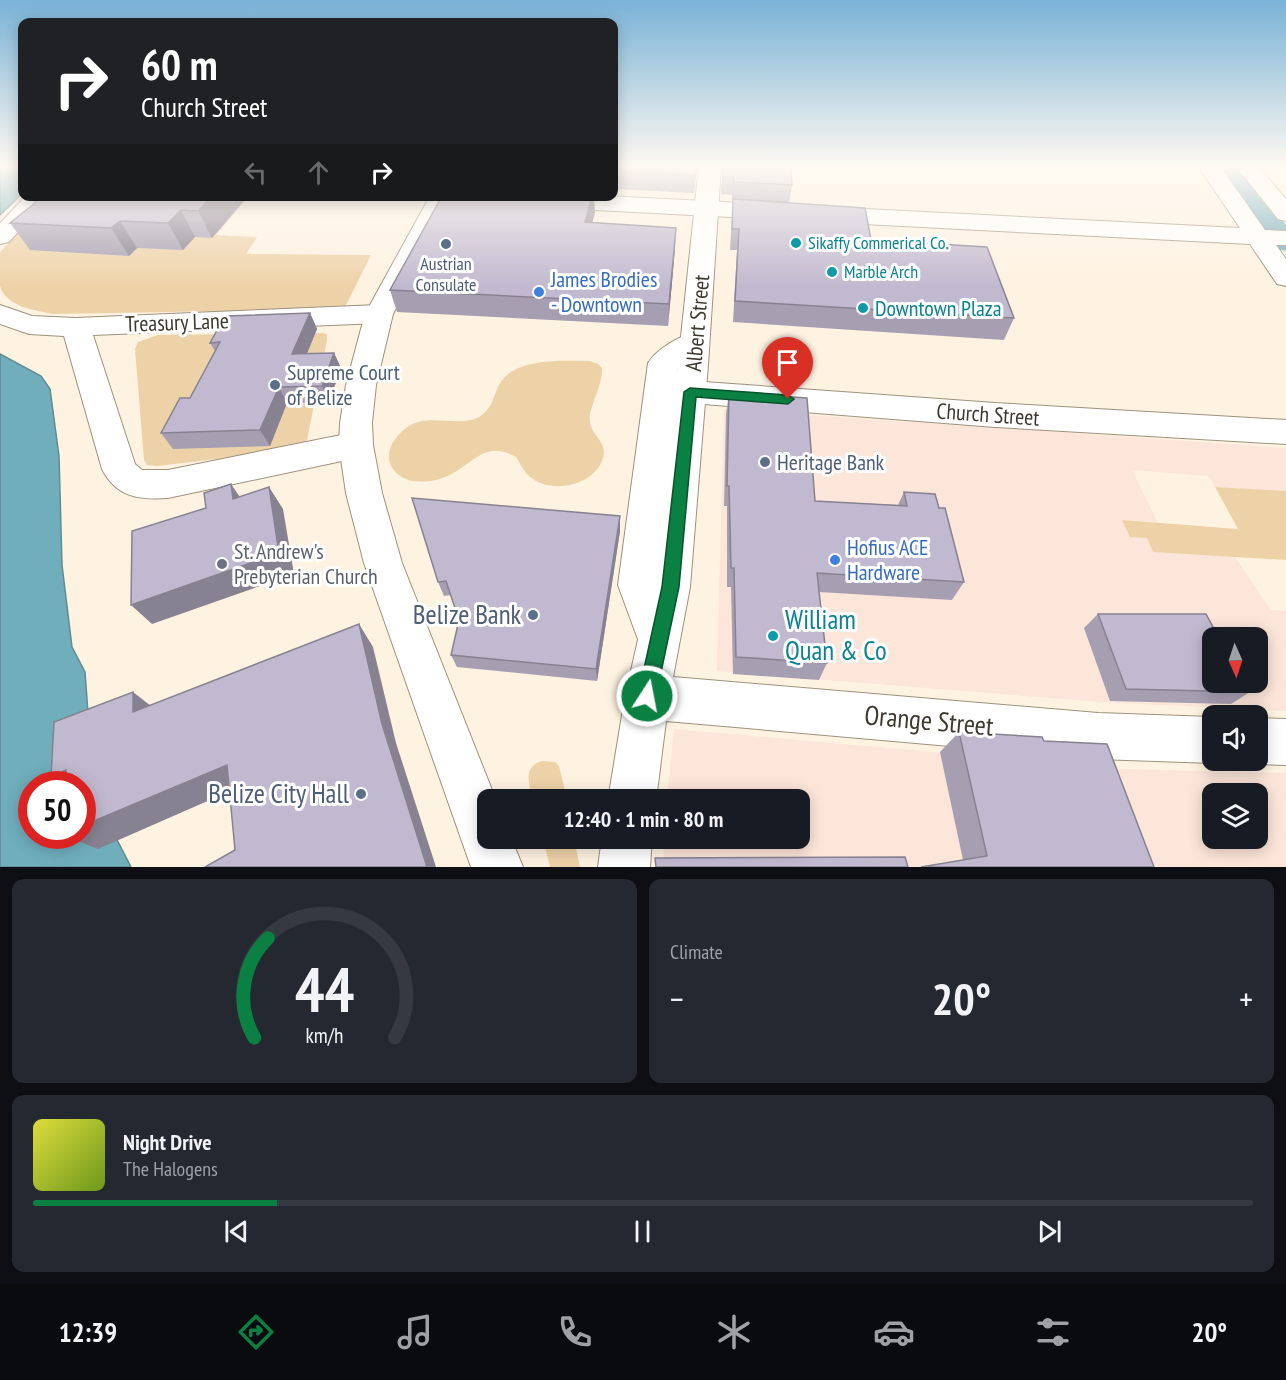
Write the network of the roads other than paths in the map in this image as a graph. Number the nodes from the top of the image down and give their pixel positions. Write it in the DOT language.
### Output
graph roads {
  1 [pos="29,206"];
  2 [pos="436,206"];
  3 [pos="658,206"];
  4 [pos="1244,206"];
  5 [pos="707,209"];
  6 [pos="0,237"];
  7 [pos="1271,237"];
  8 [pos="1286,278"];
  9 [pos="379,314"];
  10 [pos="6,317"];
  11 [pos="76,327"];
  12 [pos="694,342"];
  13 [pos="690,392"];
  14 [pos="1286,432"];
  15 [pos="356,445"];
  16 [pos="658,639"];
  17 [pos="647,696"];
  18 [pos="1202,740"];
  19 [pos="1268,741"];
  20 [pos="1286,742"];
  21 [pos="634,789"];
  22 [pos="626,849"];
  23 [pos="496,867"];
  24 [pos="624,867"];
  1 -- 6 [label="street"];
  2 -- 9 [label="street"];
  3 -- 5 [label="street"];
  4 -- 7 [label="street"];
  5 -- 7 [label="street"];
  5 -- 12 [label="street, Albert Street"];
  7 -- 8 [label="street"];
  9 -- 11 [label="street, Treasury Lane"];
  9 -- 15 [label="street"];
  10 -- 11 [label="street, Treasury Lane"];
  11 -- 15 [label="street"];
  12 -- 13 [label="street, Albert Street"];
  12 -- 16 [label="street"];
  13 -- 14 [label="street, Church Street"];
  13 -- 16 [label="street, Albert Street"];
  15 -- 23 [label="street"];
  16 -- 17 [label="street, Albert Street"];
  17 -- 18 [label="street, Orange Street"];
  17 -- 21 [label="street, Albert Street"];
  19 -- 20 [label="street"];
  22 -- 24 [label="street"];
}
